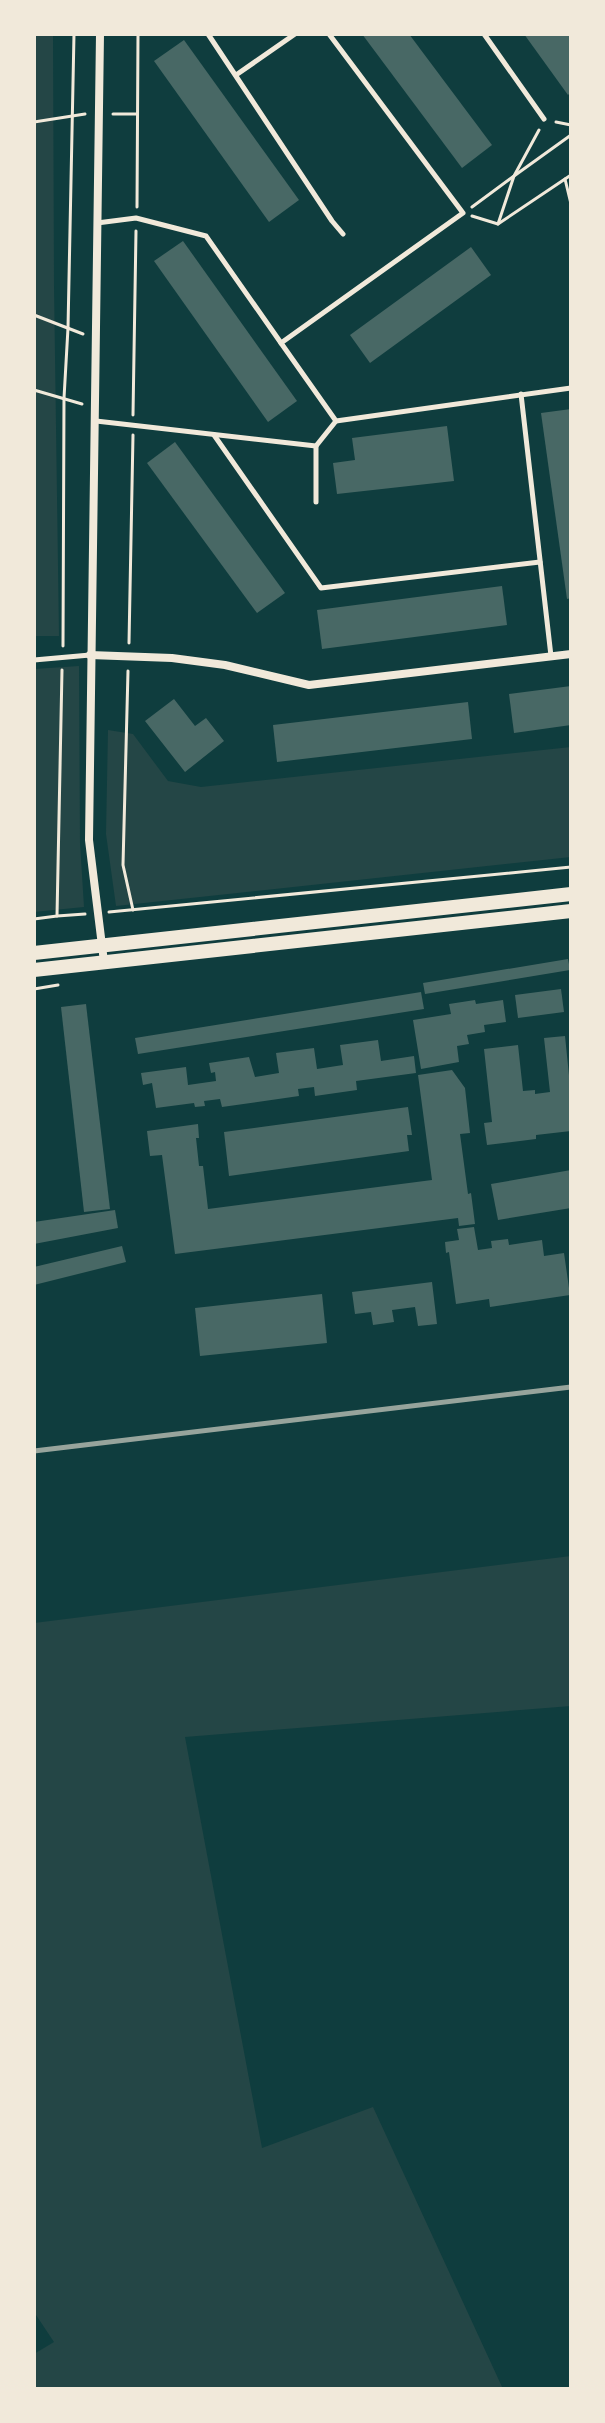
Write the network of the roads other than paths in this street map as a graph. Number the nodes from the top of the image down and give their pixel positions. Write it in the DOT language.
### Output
graph roads {
  1 [pos="100,34"];
  2 [pos="208,34"];
  3 [pos="295,34"];
  4 [pos="329,34"];
  5 [pos="484,34"];
  6 [pos="236,75"];
  7 [pos="544,119"];
  8 [pos="97,223"];
  9 [pos="343,234"];
  10 [pos="281,343"];
  11 [pos="571,388"];
  12 [pos="521,394"];
  13 [pos="94,421"];
  14 [pos="336,421"];
  15 [pos="213,434"];
  16 [pos="316,446"];
  17 [pos="316,502"];
  18 [pos="540,562"];
  19 [pos="571,654"];
  20 [pos="90,655"];
  21 [pos="551,656"];
  22 [pos="34,660"];
  23 [pos="571,894"];
  24 [pos="571,911"];
  25 [pos="102,946"];
  26 [pos="34,953"];
  27 [pos="104,962"];
  28 [pos="34,970"];
  1 -- 8 [label="street"];
  2 -- 6 [label="lane"];
  3 -- 6 [label="lane"];
  4 -- 10 [label="lane"];
  5 -- 7 [label="lane"];
  6 -- 9 [label="lane"];
  8 -- 10 [label="lane"];
  8 -- 13 [label="street"];
  10 -- 14 [label="lane"];
  11 -- 12 [label="lane"];
  12 -- 14 [label="lane"];
  12 -- 18 [label="lane"];
  13 -- 15 [label="lane"];
  13 -- 20 [label="street"];
  14 -- 16 [label="lane"];
  15 -- 16 [label="lane"];
  15 -- 18 [label="lane"];
  16 -- 17 [label="lane"];
  18 -- 21 [label="lane"];
  19 -- 21 [label="street"];
  20 -- 21 [label="street"];
  20 -- 22 [label="lane"];
  20 -- 25 [label="street"];
  23 -- 25 [label="main road"];
  24 -- 27 [label="main road"];
  25 -- 26 [label="main road"];
  25 -- 27 [label="street"];
  27 -- 28 [label="main road"];
}
